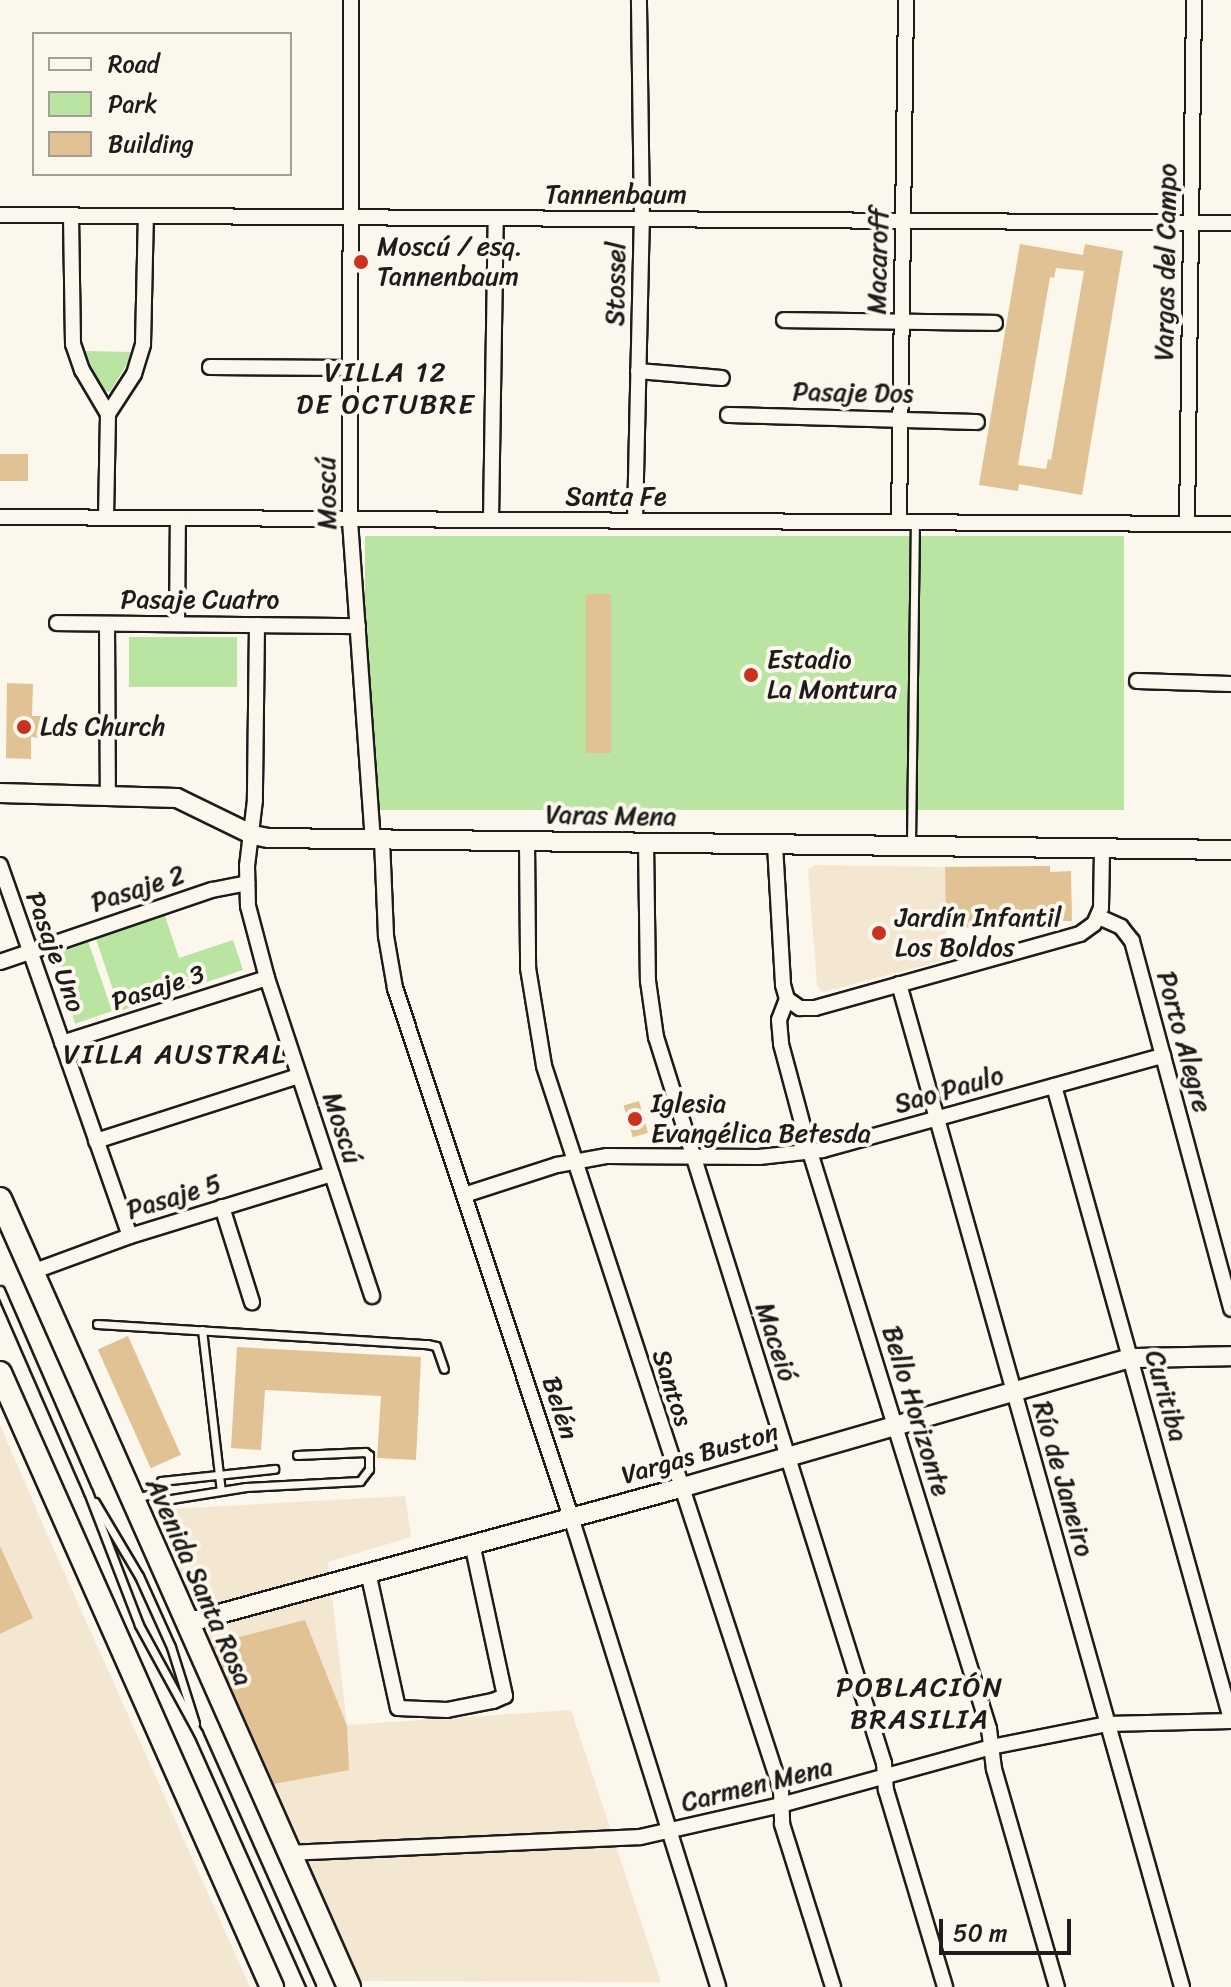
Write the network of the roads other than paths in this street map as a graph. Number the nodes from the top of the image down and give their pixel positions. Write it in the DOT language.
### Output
graph roads {
  1 [pos="351,0"];
  2 [pos="639,0"];
  3 [pos="906,0"];
  4 [pos="1194,0"];
  5 [pos="0,215"];
  6 [pos="71,216"];
  7 [pos="146,216"];
  8 [pos="349,218"];
  9 [pos="496,218"];
  10 [pos="642,219"];
  11 [pos="903,221"];
  12 [pos="1191,223"];
  13 [pos="1231,223"];
  14 [pos="784,320"];
  15 [pos="902,321"];
  16 [pos="995,323"];
  17 [pos="210,367"];
  18 [pos="349,368"];
  19 [pos="638,371"];
  20 [pos="722,378"];
  21 [pos="108,414"];
  22 [pos="728,415"];
  23 [pos="900,417"];
  24 [pos="977,422"];
  25 [pos="0,517"];
  26 [pos="106,518"];
  27 [pos="178,518"];
  28 [pos="491,520"];
  29 [pos="350,521"];
  30 [pos="635,521"];
  31 [pos="899,522"];
  32 [pos="915,522"];
  33 [pos="1187,524"];
  34 [pos="1231,524"];
  35 [pos="57,623"];
  36 [pos="107,624"];
  37 [pos="177,624"];
  38 [pos="257,625"];
  39 [pos="350,626"];
  40 [pos="1137,681"];
  41 [pos="1231,684"];
  42 [pos="0,793"];
  43 [pos="108,796"];
  44 [pos="253,835"];
  45 [pos="377,840"];
  46 [pos="527,841"];
  47 [pos="646,842"];
  48 [pos="775,845"];
  49 [pos="911,846"];
  50 [pos="1102,848"];
  51 [pos="1231,850"];
  52 [pos="0,865"];
  53 [pos="247,883"];
  54 [pos="1099,917"];
  55 [pos="29,949"];
  56 [pos="0,962"];
  57 [pos="267,978"];
  58 [pos="899,984"];
  59 [pos="787,999"];
  60 [pos="62,1043"];
  61 [pos="1163,1056"];
  62 [pos="299,1076"];
  63 [pos="1054,1086"];
  64 [pos="937,1119"];
  65 [pos="96,1141"];
  66 [pos="810,1152"];
  67 [pos="691,1155"];
  68 [pos="573,1161"];
  69 [pos="332,1174"];
  70 [pos="464,1195"];
  71 [pos="0,1199"];
  72 [pos="222,1207"];
  73 [pos="130,1236"];
  74 [pos="32,1272"];
  75 [pos="0,1290"];
  76 [pos="372,1296"];
  77 [pos="252,1302"];
  78 [pos="1231,1309"];
  79 [pos="97,1324"];
  80 [pos="202,1330"];
  81 [pos="1231,1356"];
  82 [pos="1131,1358"];
  83 [pos="444,1369"];
  84 [pos="0,1373"];
  85 [pos="1013,1389"];
  86 [pos="895,1424"];
  87 [pos="297,1455"];
  88 [pos="787,1456"];
  89 [pos="274,1469"];
  90 [pos="217,1473"];
  91 [pos="680,1488"];
  92 [pos="221,1491"];
  93 [pos="88,1492"];
  94 [pos="143,1496"];
  95 [pos="571,1517"];
  96 [pos="472,1544"];
  97 [pos="368,1572"];
  98 [pos="186,1623"];
  99 [pos="1231,1720"];
  100 [pos="1107,1724"];
  101 [pos="198,1733"];
  102 [pos="991,1747"];
  103 [pos="885,1776"];
  104 [pos="781,1805"];
  105 [pos="669,1832"];
  106 [pos="289,1853"];
  107 [pos="272,1987"];
  108 [pos="311,1987"];
  109 [pos="349,1987"];
  110 [pos="718,1987"];
  111 [pos="833,1987"];
  112 [pos="945,1987"];
  113 [pos="1057,1987"];
  114 [pos="1182,1987"];
  1 -- 8 [label="street, Moscú"];
  2 -- 10 [label="street, Stossel"];
  3 -- 11 [label="street, Macaroff"];
  4 -- 12 [label="street, Vargas del Campo"];
  5 -- 6 [label="street, Tannenbaum"];
  6 -- 7 [label="street, Tannenbaum"];
  6 -- 21 [label="street"];
  7 -- 8 [label="street, Tannenbaum"];
  7 -- 21 [label="street"];
  8 -- 9 [label="street, Tannenbaum"];
  8 -- 18 [label="street, Moscú"];
  9 -- 10 [label="street, Tannenbaum"];
  9 -- 28 [label="street"];
  10 -- 11 [label="street, Tannenbaum"];
  10 -- 19 [label="street, Stossel"];
  11 -- 12 [label="street, Tannenbaum"];
  11 -- 15 [label="street, Macaroff"];
  12 -- 13 [label="street, Tannenbaum"];
  12 -- 33 [label="street, Vargas del Campo"];
  14 -- 15 [label="street"];
  15 -- 16 [label="street"];
  15 -- 23 [label="street, Macaroff"];
  17 -- 18 [label="street"];
  18 -- 29 [label="street, Moscú"];
  19 -- 20 [label="street"];
  19 -- 30 [label="street, Stossel"];
  21 -- 26 [label="street"];
  22 -- 23 [label="street, Pasaje Dos"];
  23 -- 24 [label="street, Pasaje Dos"];
  23 -- 31 [label="street, Macaroff"];
  25 -- 26 [label="street, Santa Fe"];
  26 -- 27 [label="street, Santa Fe"];
  27 -- 29 [label="street, Santa Fe"];
  27 -- 37 [label="street"];
  28 -- 29 [label="street, Santa Fe"];
  28 -- 30 [label="street, Santa Fe"];
  29 -- 39 [label="street, Moscú"];
  30 -- 31 [label="street, Santa Fe"];
  31 -- 32 [label="street, Santa Fe"];
  32 -- 33 [label="street, Santa Fe"];
  32 -- 49 [label="lane"];
  33 -- 34 [label="street, Santa Fe"];
  35 -- 36 [label="street, Pasaje Cuatro"];
  36 -- 37 [label="street, Pasaje Cuatro"];
  36 -- 43 [label="street"];
  37 -- 38 [label="street, Pasaje Cuatro"];
  38 -- 39 [label="street, Pasaje Cuatro"];
  38 -- 44 [label="street"];
  39 -- 45 [label="street, Moscú"];
  40 -- 41 [label="street"];
  42 -- 43 [label="street, Varas Mena"];
  43 -- 44 [label="street, Varas Mena"];
  44 -- 45 [label="street, Varas Mena"];
  44 -- 53 [label="street, Moscú"];
  45 -- 46 [label="street, Varas Mena"];
  45 -- 70 [label="street, Belén"];
  46 -- 47 [label="street, Varas Mena"];
  46 -- 68 [label="street, Santos"];
  47 -- 48 [label="street, Varas Mena"];
  47 -- 67 [label="street, Maceió"];
  48 -- 49 [label="street, Varas Mena"];
  48 -- 59 [label="street, Bello Horizonte"];
  49 -- 50 [label="street, Varas Mena"];
  50 -- 51 [label="street, Varas Mena"];
  50 -- 54 [label="street"];
  52 -- 55 [label="street, Pasaje Uno"];
  53 -- 55 [label="street, Pasaje 2"];
  53 -- 57 [label="street, Moscú"];
  54 -- 58 [label="street"];
  54 -- 61 [label="street, Porto Alegre"];
  55 -- 56 [label="street, Pasaje 2"];
  55 -- 60 [label="street, Pasaje Uno"];
  57 -- 60 [label="street, Pasaje 3"];
  57 -- 62 [label="street, Moscú"];
  58 -- 59 [label="street"];
  58 -- 64 [label="street, Río de Janeiro"];
  59 -- 66 [label="street, Bello Horizonte"];
  60 -- 65 [label="street, Pasaje Uno"];
  61 -- 63 [label="street, Sao Paulo"];
  61 -- 78 [label="street, Porto Alegre"];
  62 -- 65 [label="street"];
  62 -- 69 [label="street, Moscú"];
  63 -- 64 [label="street, Sao Paulo"];
  63 -- 82 [label="street, Curitiba"];
  64 -- 66 [label="street, Sao Paulo"];
  64 -- 85 [label="street, Río de Janeiro"];
  65 -- 73 [label="street, Pasaje Uno"];
  66 -- 67 [label="street, Sao Paulo"];
  66 -- 86 [label="street, Bello Horizonte"];
  67 -- 68 [label="street, Sao Paulo"];
  67 -- 88 [label="street, Maceió"];
  68 -- 70 [label="street, Sao Paulo"];
  68 -- 91 [label="street, Santos"];
  69 -- 72 [label="street, Pasaje 5"];
  69 -- 76 [label="street, Moscú"];
  70 -- 95 [label="street, Belén"];
  71 -- 74 [label="main road, Avenida Santa Rosa"];
  72 -- 73 [label="street, Pasaje 5"];
  72 -- 77 [label="street"];
  73 -- 74 [label="street, Pasaje 5"];
  74 -- 94 [label="main road, Avenida Santa Rosa"];
  75 -- 93 [label="lane"];
  79 -- 80 [label="lane"];
  80 -- 83 [label="lane"];
  80 -- 90 [label="lane"];
  81 -- 82 [label="street, Vargas Buston"];
  82 -- 85 [label="street, Vargas Buston"];
  82 -- 99 [label="street, Curitiba"];
  84 -- 107 [label="main road"];
  85 -- 86 [label="street, Vargas Buston"];
  85 -- 100 [label="street, Río de Janeiro"];
  86 -- 88 [label="street, Vargas Buston"];
  86 -- 102 [label="street, Bello Horizonte"];
  87 -- 92 [label="lane"];
  88 -- 91 [label="street, Vargas Buston"];
  88 -- 103 [label="street, Maceió"];
  89 -- 90 [label="lane"];
  90 -- 92 [label="lane"];
  90 -- 94 [label="lane"];
  91 -- 95 [label="street, Vargas Buston"];
  91 -- 104 [label="street, Santos"];
  92 -- 94 [label="lane"];
  93 -- 101 [label="lane"];
  93 -- 101 [label="lane"];
  94 -- 98 [label="main road, Avenida Santa Rosa"];
  95 -- 96 [label="street, Vargas Buston"];
  95 -- 105 [label="street, Belén"];
  96 -- 97 [label="street, Vargas Buston"];
  96 -- 97 [label="street"];
  97 -- 98 [label="street, Vargas Buston"];
  98 -- 106 [label="main road, Avenida Santa Rosa"];
  99 -- 100 [label="street, Carmen Mena"];
  100 -- 102 [label="street, Carmen Mena"];
  100 -- 114 [label="street, Río de Janeiro"];
  101 -- 108 [label="lane"];
  102 -- 103 [label="street, Carmen Mena"];
  102 -- 113 [label="street, Bello Horizonte"];
  103 -- 104 [label="street, Carmen Mena"];
  103 -- 112 [label="street, Maceió"];
  104 -- 105 [label="street, Carmen Mena"];
  104 -- 111 [label="street, Santos"];
  105 -- 106 [label="street, Carmen Mena"];
  105 -- 110 [label="street, Belén"];
  106 -- 109 [label="main road, Avenida Santa Rosa"];
}
